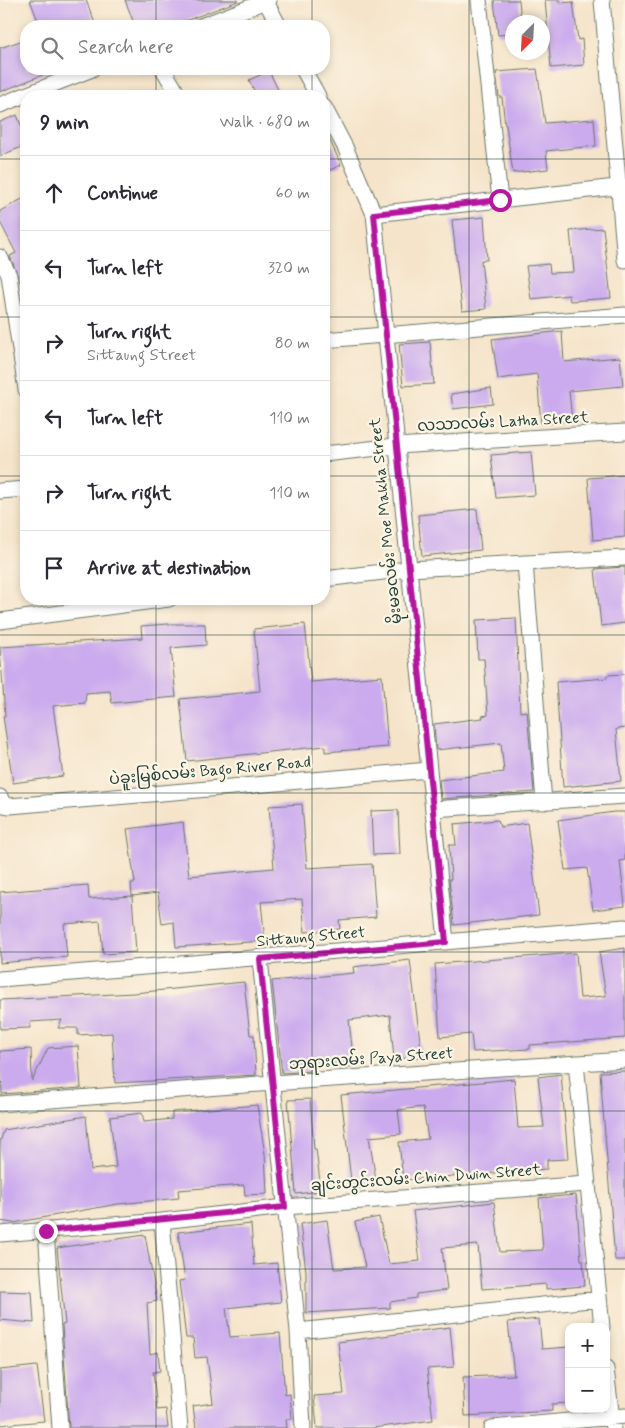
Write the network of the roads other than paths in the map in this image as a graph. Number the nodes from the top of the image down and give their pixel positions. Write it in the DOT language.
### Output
graph roads {
  1 [pos="267,0"];
  2 [pos="479,0"];
  3 [pos="602,0"];
  4 [pos="216,20"];
  5 [pos="276,20"];
  6 [pos="80,75"];
  7 [pos="167,75"];
  8 [pos="306,75"];
  9 [pos="49,90"];
  10 [pos="175,90"];
  11 [pos="315,90"];
  12 [pos="20,99"];
  13 [pos="0,105"];
  14 [pos="330,118"];
  15 [pos="622,187"];
  16 [pos="500,200"];
  17 [pos="374,214"];
  18 [pos="0,257"];
  19 [pos="625,260"];
  20 [pos="625,315"];
  21 [pos="385,336"];
  22 [pos="20,337"];
  23 [pos="330,340"];
  24 [pos="625,432"];
  25 [pos="396,446"];
  26 [pos="330,453"];
  27 [pos="20,489"];
  28 [pos="0,491"];
  29 [pos="625,558"];
  30 [pos="525,563"];
  31 [pos="408,569"];
  32 [pos="330,578"];
  33 [pos="124,605"];
  34 [pos="0,621"];
  35 [pos="429,770"];
  36 [pos="625,796"];
  37 [pos="0,797"];
  38 [pos="544,802"];
  39 [pos="433,809"];
  40 [pos="625,927"];
  41 [pos="446,942"];
  42 [pos="260,959"];
  43 [pos="0,979"];
  44 [pos="625,1060"];
  45 [pos="576,1063"];
  46 [pos="272,1083"];
  47 [pos="0,1104"];
  48 [pos="586,1184"];
  49 [pos="285,1207"];
  50 [pos="162,1221"];
  51 [pos="46,1231"];
  52 [pos="0,1234"];
  53 [pos="598,1300"];
  54 [pos="601,1323"];
  55 [pos="298,1331"];
  56 [pos="610,1389"];
  57 [pos="616,1420"];
  58 [pos="60,1428"];
  59 [pos="180,1428"];
  60 [pos="304,1428"];
  61 [pos="492,1428"];
  1 -- 4 [label="street"];
  1 -- 5 [label="street"];
  2 -- 16 [label="street"];
  3 -- 15 [label="street"];
  6 -- 9 [label="street"];
  7 -- 10 [label="street"];
  8 -- 11 [label="street"];
  12 -- 13 [label="street"];
  14 -- 17 [label="street, မိုးမခလမ်း Moe Makha Street"];
  15 -- 16 [label="street"];
  15 -- 19 [label="street"];
  16 -- 17 [label="street"];
  17 -- 21 [label="street, မိုးမခလမ်း Moe Makha Street"];
  18 -- 22 [label="street"];
  20 -- 21 [label="street"];
  21 -- 23 [label="street"];
  21 -- 25 [label="street, မိုးမခလမ်း Moe Makha Street"];
  24 -- 25 [label="street, လသာလမ်း Latha Street"];
  25 -- 26 [label="street, လသာလမ်း Latha Street"];
  25 -- 31 [label="street, မိုးမခလမ်း Moe Makha Street"];
  27 -- 28 [label="street"];
  29 -- 30 [label="street"];
  30 -- 31 [label="street"];
  30 -- 38 [label="street"];
  31 -- 32 [label="street"];
  31 -- 35 [label="street, မိုးမခလမ်း Moe Makha Street"];
  33 -- 34 [label="street"];
  35 -- 37 [label="street, ပဲခူးမြစ်လမ်း Bago River Road"];
  35 -- 39 [label="street, မိုးမခလမ်း Moe Makha Street"];
  36 -- 38 [label="street"];
  38 -- 39 [label="street"];
  39 -- 41 [label="street, မိုးမခလမ်း Moe Makha Street"];
  40 -- 41 [label="street, Sittaung Street"];
  41 -- 42 [label="street, Sittaung Street"];
  42 -- 43 [label="street, Sittaung Street"];
  42 -- 46 [label="street"];
  44 -- 45 [label="street, ဘုရားလမ်း Paya Street"];
  45 -- 46 [label="street, ဘုရားလမ်း Paya Street"];
  45 -- 48 [label="street"];
  46 -- 47 [label="street, ဘုရားလမ်း Paya Street"];
  46 -- 49 [label="street"];
  48 -- 49 [label="street, ချင်းတွင်းလမ်း Chin Dwin Street"];
  48 -- 53 [label="street"];
  49 -- 50 [label="street, ချင်းတွင်းလမ်း Chin Dwin Street"];
  49 -- 55 [label="street"];
  50 -- 51 [label="street, ချင်းတွင်းလမ်း Chin Dwin Street"];
  50 -- 59 [label="street"];
  51 -- 52 [label="street, ချင်းတွင်းလမ်း Chin Dwin Street"];
  51 -- 58 [label="street"];
  53 -- 54 [label="street"];
  53 -- 55 [label="street"];
  55 -- 60 [label="street"];
  56 -- 57 [label="street"];
  57 -- 61 [label="street"];
}
